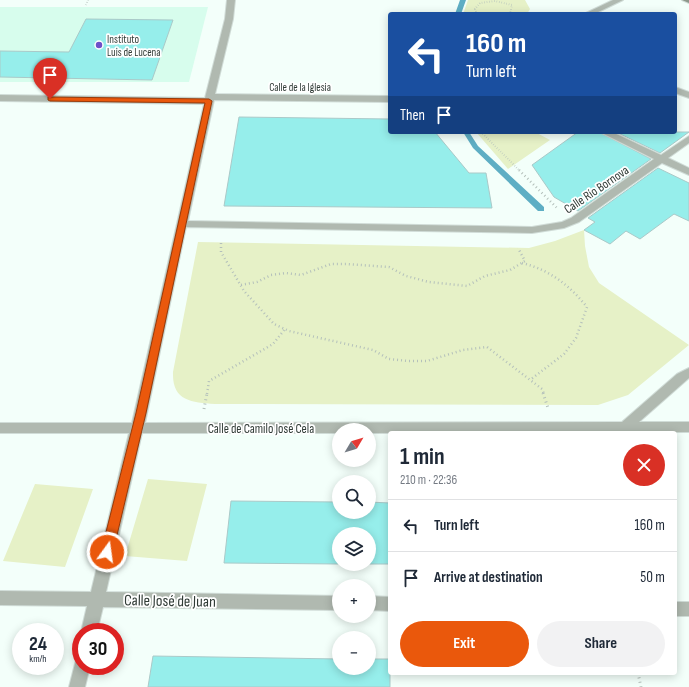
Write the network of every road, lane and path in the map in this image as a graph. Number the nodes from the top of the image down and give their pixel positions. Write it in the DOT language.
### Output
graph roads {
  1 [pos="88,0"];
  2 [pos="231,0"];
  3 [pos="619,0"];
  4 [pos="686,0"];
  5 [pos="689,1"];
  6 [pos="86,4"];
  7 [pos="476,12"];
  8 [pos="510,12"];
  9 [pos="592,12"];
  10 [pos="677,91"];
  11 [pos="689,95"];
  12 [pos="0,98"];
  13 [pos="210,99"];
  14 [pos="388,99"];
  15 [pos="482,134"];
  16 [pos="609,134"];
  17 [pos="689,139"];
  18 [pos="662,159"];
  19 [pos="689,172"];
  20 [pos="571,222"];
  21 [pos="183,224"];
  22 [pos="221,224"];
  23 [pos="509,229"];
  24 [pos="521,263"];
  25 [pos="241,285"];
  26 [pos="285,329"];
  27 [pos="689,373"];
  28 [pos="530,380"];
  29 [pos="689,427"];
  30 [pos="0,428"];
  31 [pos="137,428"];
  32 [pos="200,428"];
  33 [pos="554,428"];
  34 [pos="626,428"];
  35 [pos="0,598"];
  36 [pos="96,598"];
  37 [pos="332,603"];
  38 [pos="376,603"];
  39 [pos="388,604"];
  40 [pos="677,609"];
  41 [pos="689,609"];
  42 [pos="91,623"];
  43 [pos="80,675"];
  44 [pos="638,675"];
  45 [pos="77,687"];
  46 [pos="641,687"];
  1 -- 6 [label="path"];
  2 -- 13 [label="street"];
  3 -- 9 [label="street"];
  4 -- 5 [label="main road"];
  7 -- 8 [label="path"];
  10 -- 11 [label="street"];
  12 -- 13 [label="street, Calle de la Iglesia"];
  13 -- 14 [label="street, Calle de la Iglesia"];
  13 -- 21 [label="street"];
  15 -- 20 [label="path"];
  16 -- 18 [label="street"];
  17 -- 18 [label="street, Calle Río Bornova"];
  18 -- 19 [label="street"];
  18 -- 20 [label="street, Calle Río Bornova"];
  20 -- 23 [label="street, Calle Río Bornova"];
  21 -- 22 [label="street, Calle Río Bornova"];
  21 -- 31 [label="street"];
  22 -- 23 [label="street, Calle Río Bornova"];
  22 -- 25 [label="path"];
  23 -- 24 [label="path"];
  24 -- 25 [label="path"];
  24 -- 28 [label="path"];
  25 -- 26 [label="path"];
  26 -- 28 [label="path"];
  26 -- 32 [label="path"];
  27 -- 34 [label="street"];
  28 -- 33 [label="path"];
  29 -- 34 [label="street, Calle de Camilo José Cela"];
  30 -- 31 [label="street, Calle de Camilo José Cela"];
  31 -- 32 [label="street, Calle de Camilo José Cela"];
  31 -- 36 [label="street"];
  32 -- 33 [label="street, Calle de Camilo José Cela"];
  33 -- 34 [label="street, Calle de Camilo José Cela"];
  35 -- 36 [label="street, Calle José de Juan"];
  36 -- 37 [label="street, Calle José de Juan"];
  36 -- 42 [label="street"];
  38 -- 39 [label="street"];
  40 -- 41 [label="street"];
  43 -- 45 [label="street"];
  44 -- 46 [label="path"];
}
